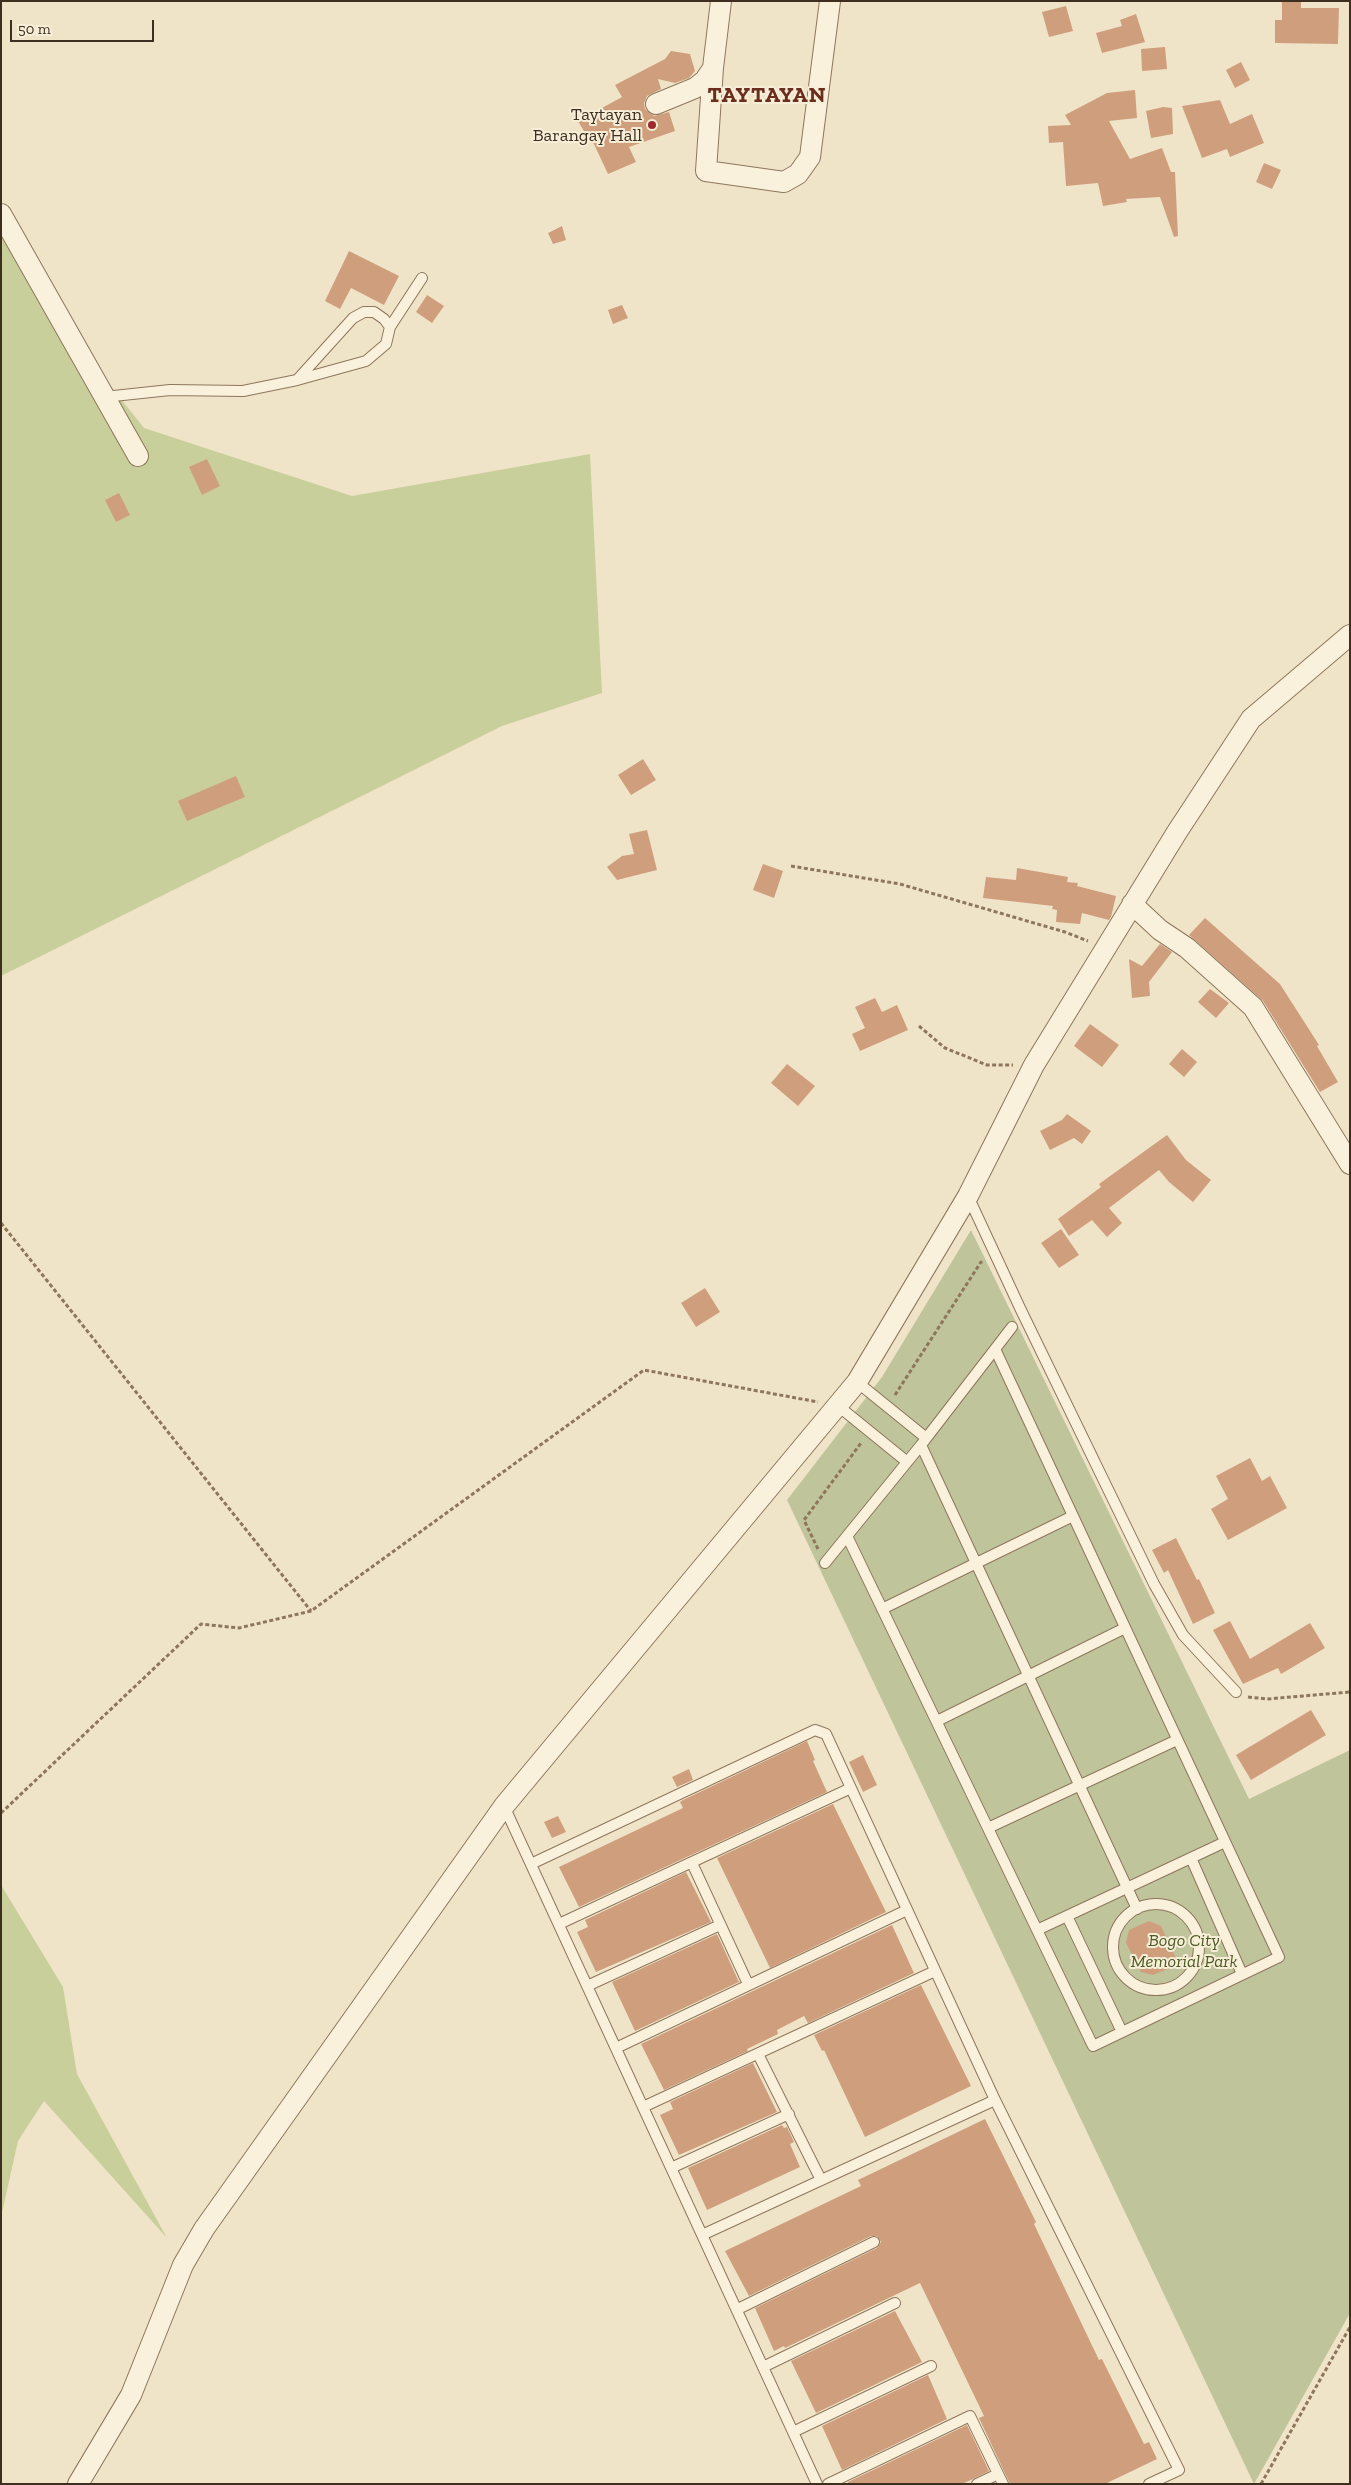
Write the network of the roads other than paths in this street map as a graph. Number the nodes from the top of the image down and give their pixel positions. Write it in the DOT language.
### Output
graph roads {
  1 [pos="721,1"];
  2 [pos="830,1"];
  3 [pos="713,68"];
  4 [pos="656,104"];
  5 [pos="1,214"];
  6 [pos="422,278"];
  7 [pos="390,327"];
  8 [pos="297,380"];
  9 [pos="104,397"];
  10 [pos="138,456"];
  11 [pos="1350,635"];
  12 [pos="1132,904"];
  13 [pos="1350,1164"];
  14 [pos="968,1196"];
  15 [pos="1012,1327"];
  16 [pos="996,1350"];
  17 [pos="856,1382"];
  18 [pos="837,1405"];
  19 [pos="923,1441"];
  20 [pos="906,1461"];
  21 [pos="1073,1516"];
  22 [pos="847,1536"];
  23 [pos="824,1563"];
  24 [pos="976,1563"];
  25 [pos="882,1609"];
  26 [pos="1125,1628"];
  27 [pos="1028,1675"];
  28 [pos="1236,1692"];
  29 [pos="937,1721"];
  30 [pos="1177,1740"];
  31 [pos="1080,1785"];
  32 [pos="851,1788"];
  33 [pos="504,1806"];
  34 [pos="988,1828"];
  35 [pos="1225,1842"];
  36 [pos="1190,1858"];
  37 [pos="692,1863"];
  38 [pos="531,1864"];
  39 [pos="1127,1888"];
  40 [pos="1137,1909"];
  41 [pos="907,1910"];
  42 [pos="1067,1916"];
  43 [pos="559,1924"];
  44 [pos="720,1925"];
  45 [pos="1037,1930"];
  46 [pos="935,1970"];
  47 [pos="1242,1974"];
  48 [pos="748,1984"];
  49 [pos="587,1986"];
  50 [pos="1175,1986"];
  51 [pos="1184,2002"];
  52 [pos="1122,2032"];
  53 [pos="616,2048"];
  54 [pos="758,2054"];
  55 [pos="995,2100"];
  56 [pos="643,2107"];
  57 [pos="789,2114"];
  58 [pos="671,2168"];
  59 [pos="821,2180"];
  60 [pos="702,2235"];
  61 [pos="874,2242"];
  62 [pos="895,2303"];
  63 [pos="738,2309"];
  64 [pos="930,2366"];
  65 [pos="763,2367"];
  66 [pos="794,2432"];
  67 [pos="998,2474"];
  68 [pos="78,2484"];
  69 [pos="817,2484"];
  70 [pos="828,2484"];
  71 [pos="977,2484"];
  72 [pos="1003,2484"];
  73 [pos="1149,2484"];
  1 -- 3 [label="street"];
  2 -- 3 [label="street"];
  3 -- 4 [label="street"];
  5 -- 9 [label="street"];
  6 -- 7 [label="lane"];
  7 -- 8 [label="lane"];
  7 -- 8 [label="lane"];
  8 -- 9 [label="lane"];
  9 -- 10 [label="street"];
  11 -- 12 [label="street"];
  12 -- 13 [label="street"];
  12 -- 14 [label="street"];
  14 -- 17 [label="street"];
  14 -- 28 [label="lane"];
  15 -- 16 [label="lane"];
  16 -- 19 [label="lane"];
  16 -- 21 [label="lane"];
  17 -- 18 [label="street"];
  17 -- 19 [label="lane"];
  18 -- 20 [label="lane"];
  18 -- 33 [label="street"];
  19 -- 20 [label="lane"];
  19 -- 24 [label="lane"];
  20 -- 22 [label="lane"];
  21 -- 24 [label="lane"];
  21 -- 26 [label="lane"];
  22 -- 23 [label="lane"];
  22 -- 25 [label="lane"];
  24 -- 25 [label="lane"];
  24 -- 27 [label="lane"];
  25 -- 29 [label="lane"];
  26 -- 27 [label="lane"];
  26 -- 30 [label="lane"];
  27 -- 29 [label="lane"];
  27 -- 31 [label="lane"];
  29 -- 34 [label="lane"];
  30 -- 31 [label="lane"];
  30 -- 35 [label="lane"];
  31 -- 34 [label="lane"];
  31 -- 39 [label="lane"];
  32 -- 37 [label="lane"];
  32 -- 38 [label="lane"];
  32 -- 41 [label="lane"];
  33 -- 38 [label="lane"];
  33 -- 68 [label="street"];
  34 -- 45 [label="lane"];
  35 -- 36 [label="lane"];
  35 -- 47 [label="lane"];
  36 -- 39 [label="lane"];
  36 -- 47 [label="lane"];
  37 -- 43 [label="lane"];
  37 -- 44 [label="lane"];
  38 -- 43 [label="lane"];
  39 -- 40 [label="lane"];
  39 -- 42 [label="lane"];
  40 -- 50 [label="lane"];
  40 -- 50 [label="lane"];
  41 -- 46 [label="lane"];
  41 -- 48 [label="lane"];
  42 -- 45 [label="lane"];
  42 -- 52 [label="lane"];
  43 -- 49 [label="lane"];
  44 -- 48 [label="lane"];
  44 -- 49 [label="lane"];
  45 -- 52 [label="lane"];
  46 -- 54 [label="lane"];
  46 -- 55 [label="lane"];
  47 -- 51 [label="lane"];
  48 -- 53 [label="lane"];
  49 -- 53 [label="lane"];
  50 -- 51 [label="lane"];
  51 -- 52 [label="lane"];
  53 -- 56 [label="lane"];
  54 -- 56 [label="lane"];
  54 -- 57 [label="lane"];
  55 -- 59 [label="lane"];
  55 -- 73 [label="lane"];
  56 -- 58 [label="lane"];
  57 -- 58 [label="lane"];
  57 -- 59 [label="lane"];
  58 -- 60 [label="lane"];
  59 -- 60 [label="lane"];
  60 -- 63 [label="lane"];
  61 -- 63 [label="lane"];
  62 -- 65 [label="lane"];
  63 -- 65 [label="lane"];
  64 -- 66 [label="lane"];
  65 -- 66 [label="lane"];
  66 -- 69 [label="lane"];
  67 -- 70 [label="lane"];
  67 -- 71 [label="lane"];
  67 -- 72 [label="lane"];
}
